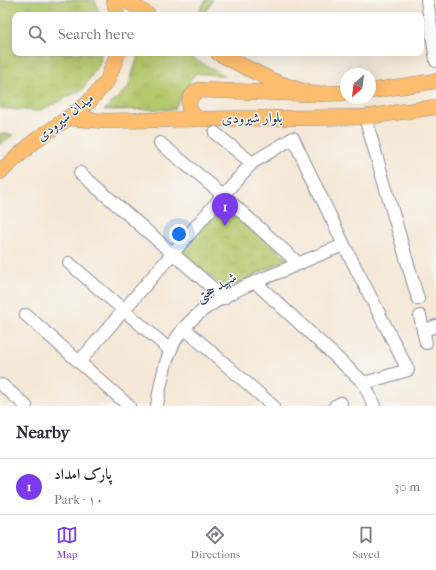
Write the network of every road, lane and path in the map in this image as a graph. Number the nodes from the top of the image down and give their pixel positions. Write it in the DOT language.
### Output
graph roads {
  1 [pos="114,0"];
  2 [pos="126,0"];
  3 [pos="428,0"];
  4 [pos="116,12"];
  5 [pos="144,12"];
  6 [pos="433,20"];
  7 [pos="117,56"];
  8 [pos="224,56"];
  9 [pos="436,61"];
  10 [pos="436,81"];
  11 [pos="376,90"];
  12 [pos="340,93"];
  13 [pos="311,94"];
  14 [pos="436,107"];
  15 [pos="366,117"];
  16 [pos="68,118"];
  17 [pos="199,119"];
  18 [pos="215,133"];
  19 [pos="160,143"];
  20 [pos="252,163"];
  21 [pos="0,172"];
  22 [pos="80,173"];
  23 [pos="223,195"];
  24 [pos="344,245"];
  25 [pos="172,254"];
  26 [pos="69,263"];
  27 [pos="299,264"];
  28 [pos="255,282"];
  29 [pos="224,298"];
  30 [pos="418,299"];
  31 [pos="124,310"];
  32 [pos="26,315"];
  33 [pos="420,316"];
  34 [pos="436,326"];
  35 [pos="184,328"];
  36 [pos="423,331"];
  37 [pos="426,343"];
  38 [pos="170,350"];
  39 [pos="79,362"];
  40 [pos="364,383"];
  41 [pos="2,385"];
  42 [pos="158,402"];
  43 [pos="26,406"];
  44 [pos="129,406"];
  45 [pos="168,406"];
  46 [pos="273,406"];
  47 [pos="374,406"];
  1 -- 4 [label="main road"];
  2 -- 5 [label="main road"];
  3 -- 6 [label="street"];
  6 -- 9 [label="street"];
  7 -- 16 [label="main road, میدان شیرودی"];
  8 -- 13 [label="main road"];
  10 -- 11 [label="main road"];
  12 -- 13 [label="main road"];
  13 -- 17 [label="main road"];
  14 -- 15 [label="main road, بلوار شیرودی"];
  15 -- 17 [label="main road, بلوار شیرودی"];
  15 -- 30 [label="street"];
  16 -- 17 [label="main road, بلوار شیرودی"];
  16 -- 21 [label="main road, میدان شیرودی"];
  18 -- 20 [label="street"];
  19 -- 23 [label="street"];
  20 -- 23 [label="street"];
  20 -- 24 [label="street"];
  22 -- 25 [label="street"];
  23 -- 25 [label="street"];
  23 -- 27 [label="street"];
  24 -- 27 [label="street, شهید حجتی"];
  24 -- 40 [label="street"];
  25 -- 29 [label="street"];
  25 -- 31 [label="street"];
  26 -- 31 [label="street"];
  27 -- 28 [label="street, شهید حجتی"];
  28 -- 29 [label="street, شهید حجتی"];
  28 -- 40 [label="street"];
  29 -- 35 [label="street, شهید حجتی"];
  31 -- 38 [label="street"];
  31 -- 39 [label="street"];
  32 -- 39 [label="street"];
  33 -- 36 [label="street"];
  34 -- 36 [label="street"];
  35 -- 38 [label="street, شهید حجتی"];
  35 -- 46 [label="street"];
  36 -- 37 [label="street"];
  38 -- 42 [label="street, شهید حجتی"];
  39 -- 44 [label="street"];
  40 -- 47 [label="street"];
  41 -- 43 [label="street"];
  42 -- 45 [label="street"];
}
